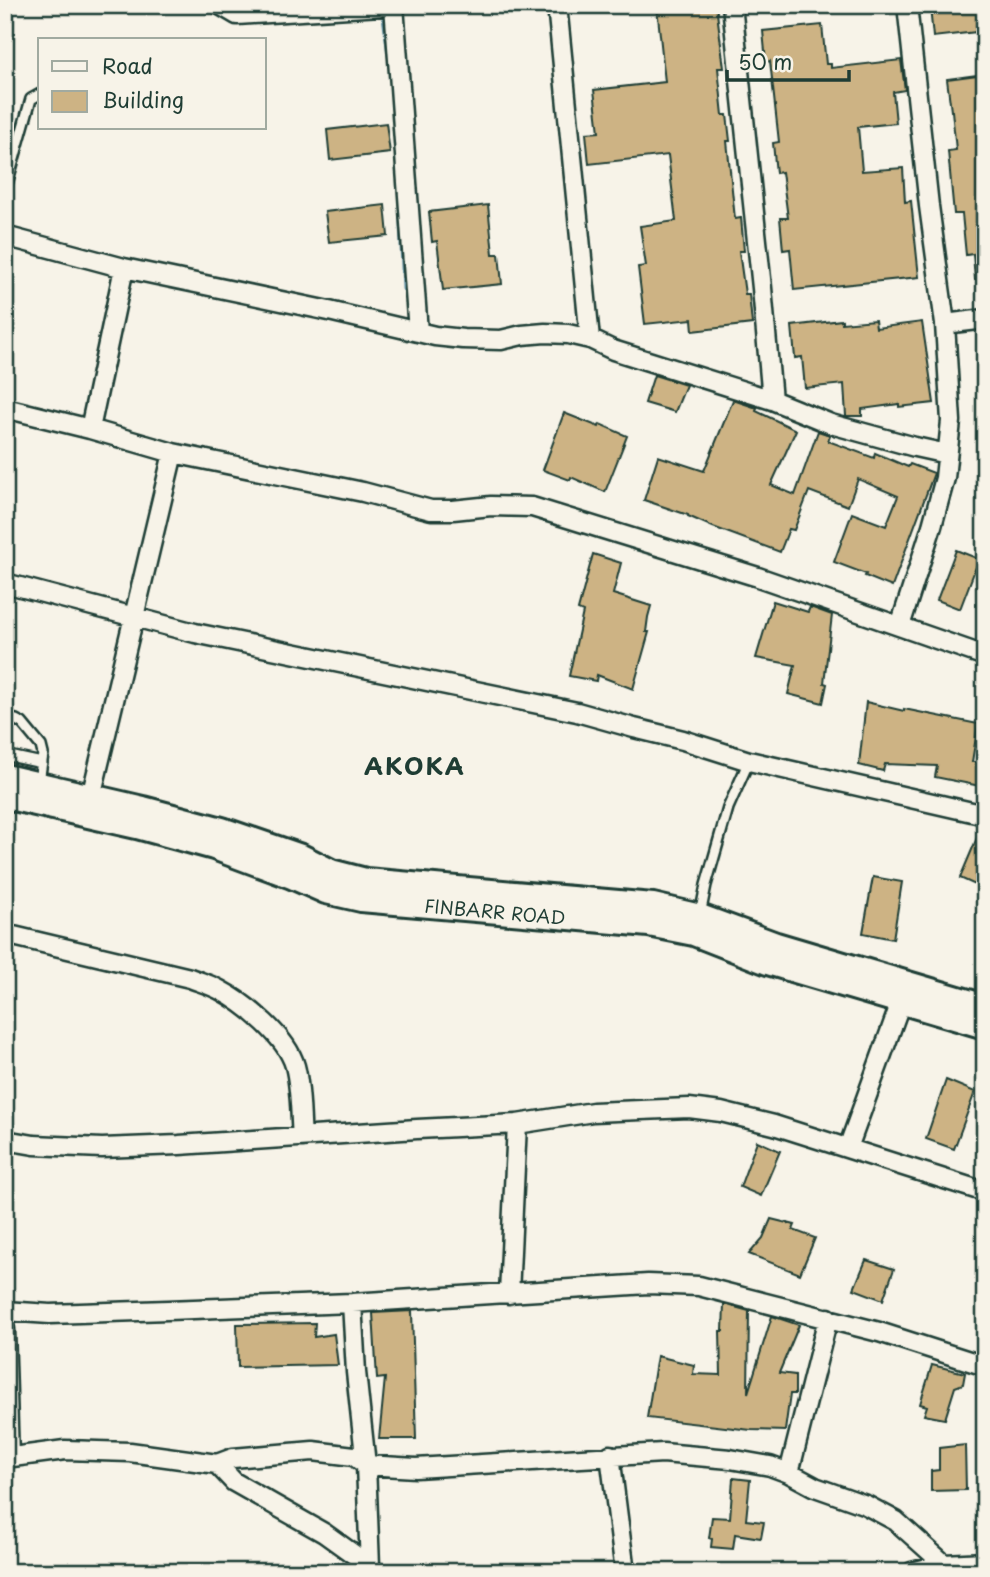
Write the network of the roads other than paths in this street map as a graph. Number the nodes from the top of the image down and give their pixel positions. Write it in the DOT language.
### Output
graph roads {
  1 [pos="220,5"];
  2 [pos="395,5"];
  3 [pos="557,5"];
  4 [pos="732,5"];
  5 [pos="907,5"];
  6 [pos="379,6"];
  7 [pos="38,95"];
  8 [pos="5,191"];
  9 [pos="5,236"];
  10 [pos="124,268"];
  11 [pos="985,319"];
  12 [pos="945,324"];
  13 [pos="418,332"];
  14 [pos="590,340"];
  15 [pos="772,400"];
  16 [pos="5,408"];
  17 [pos="90,429"];
  18 [pos="173,453"];
  19 [pos="947,454"];
  20 [pos="5,583"];
  21 [pos="133,617"];
  22 [pos="900,626"];
  23 [pos="985,656"];
  24 [pos="5,719"];
  25 [pos="5,755"];
  26 [pos="749,761"];
  27 [pos="41,774"];
  28 [pos="5,777"];
  29 [pos="5,796"];
  30 [pos="91,797"];
  31 [pos="985,815"];
  32 [pos="700,916"];
  33 [pos="5,934"];
  34 [pos="901,1002"];
  35 [pos="985,1007"];
  36 [pos="985,1026"];
  37 [pos="517,1124"];
  38 [pos="302,1137"];
  39 [pos="5,1140"];
  40 [pos="848,1148"];
  41 [pos="985,1192"];
  42 [pos="509,1294"];
  43 [pos="352,1303"];
  44 [pos="5,1311"];
  45 [pos="828,1318"];
  46 [pos="5,1329"];
  47 [pos="985,1366"];
  48 [pos="610,1455"];
  49 [pos="7,1457"];
  50 [pos="217,1464"];
  51 [pos="366,1465"];
  52 [pos="789,1473"];
  53 [pos="985,1562"];
  54 [pos="944,1564"];
  55 [pos="373,1569"];
  56 [pos="625,1572"];
  57 [pos="912,1572"];
  1 -- 6 [label="street"];
  2 -- 6 [label="street"];
  2 -- 13 [label="street"];
  3 -- 14 [label="street"];
  4 -- 15 [label="street"];
  5 -- 12 [label="street"];
  7 -- 8 [label="lane"];
  9 -- 10 [label="street"];
  10 -- 13 [label="street"];
  10 -- 17 [label="street"];
  11 -- 12 [label="street"];
  12 -- 19 [label="street"];
  13 -- 14 [label="street"];
  14 -- 15 [label="street"];
  15 -- 19 [label="street"];
  16 -- 17 [label="street"];
  17 -- 18 [label="street"];
  18 -- 21 [label="street"];
  18 -- 22 [label="street"];
  19 -- 22 [label="street"];
  20 -- 21 [label="street"];
  21 -- 26 [label="street"];
  21 -- 30 [label="street"];
  22 -- 23 [label="street"];
  24 -- 27 [label="lane"];
  25 -- 27 [label="lane"];
  26 -- 31 [label="street"];
  26 -- 32 [label="lane"];
  27 -- 28 [label="main road, FINBARR ROAD"];
  27 -- 30 [label="main road, FINBARR ROAD"];
  29 -- 34 [label="main road, FINBARR ROAD"];
  30 -- 32 [label="main road, FINBARR ROAD"];
  32 -- 35 [label="main road, FINBARR ROAD"];
  33 -- 38 [label="street"];
  34 -- 36 [label="main road, FINBARR ROAD"];
  34 -- 40 [label="street"];
  37 -- 38 [label="street"];
  37 -- 40 [label="street"];
  37 -- 42 [label="street"];
  38 -- 39 [label="street"];
  40 -- 41 [label="street"];
  42 -- 43 [label="street"];
  42 -- 45 [label="street"];
  43 -- 44 [label="street"];
  43 -- 51 [label="street"];
  45 -- 47 [label="street"];
  45 -- 52 [label="street"];
  46 -- 49 [label="street"];
  48 -- 51 [label="street"];
  48 -- 52 [label="street"];
  48 -- 56 [label="street"];
  49 -- 50 [label="street"];
  50 -- 51 [label="street"];
  50 -- 55 [label="street"];
  51 -- 55 [label="street"];
  52 -- 54 [label="street"];
  53 -- 54 [label="street"];
  54 -- 57 [label="street"];
}
